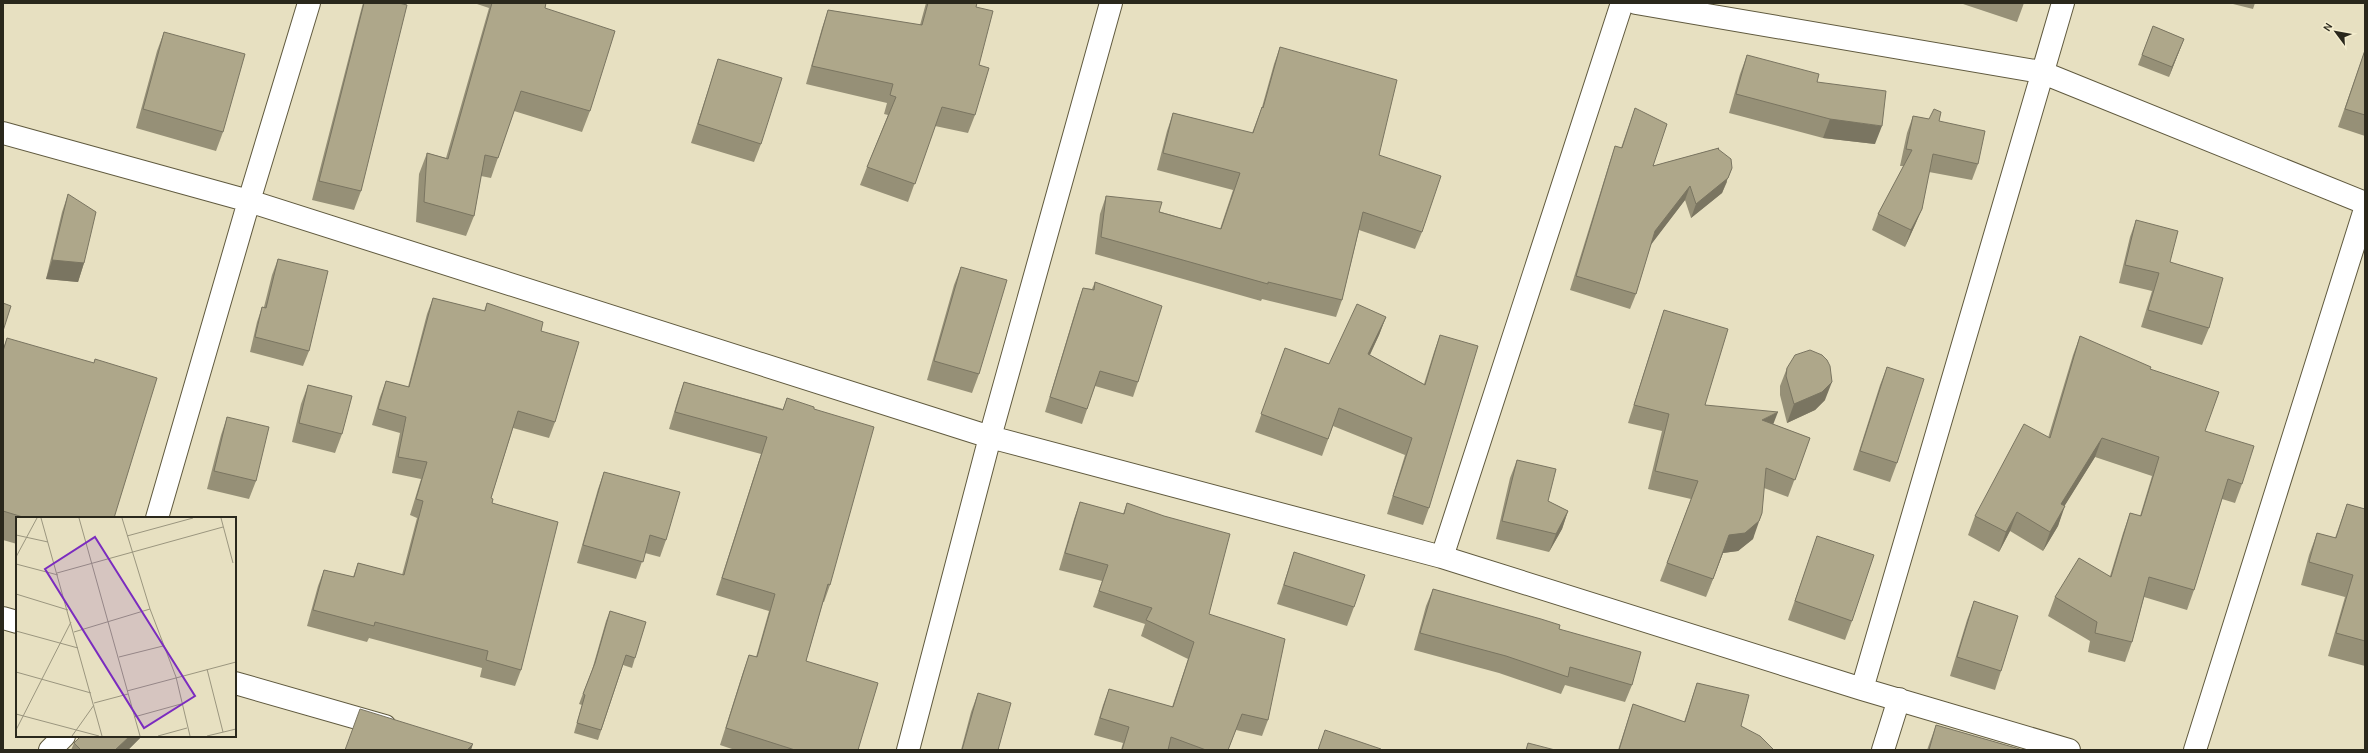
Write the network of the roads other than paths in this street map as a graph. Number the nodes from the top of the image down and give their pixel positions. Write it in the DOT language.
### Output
graph roads {
  1 [pos="309,3"];
  2 [pos="1111,3"];
  3 [pos="1622,3"];
  4 [pos="1636,3"];
  5 [pos="2062,3"];
  6 [pos="2042,72"];
  7 [pos="3,134"];
  8 [pos="249,201"];
  9 [pos="2365,203"];
  10 [pos="2365,209"];
  11 [pos="990,437"];
  12 [pos="157,517"];
  13 [pos="1442,556"];
  14 [pos="3,618"];
  15 [pos="16,622"];
  16 [pos="236,683"];
  17 [pos="1862,689"];
  18 [pos="1899,699"];
  19 [pos="403,730"];
  20 [pos="63,737"];
  21 [pos="50,750"];
  22 [pos="908,750"];
  23 [pos="1883,750"];
  24 [pos="2069,750"];
  25 [pos="2195,750"];
  1 -- 8 [label="street"];
  2 -- 11 [label="street"];
  3 -- 13 [label="street"];
  4 -- 6 [label="street"];
  5 -- 6 [label="street"];
  6 -- 9 [label="street"];
  6 -- 17 [label="street"];
  7 -- 8 [label="street"];
  8 -- 11 [label="street"];
  8 -- 12 [label="street"];
  10 -- 25 [label="street"];
  11 -- 13 [label="street"];
  11 -- 22 [label="street"];
  13 -- 17 [label="street"];
  14 -- 15 [label="street"];
  16 -- 19 [label="street"];
  17 -- 18 [label="street"];
  18 -- 23 [label="street"];
  18 -- 24 [label="street"];
  20 -- 21 [label="street"];
}
